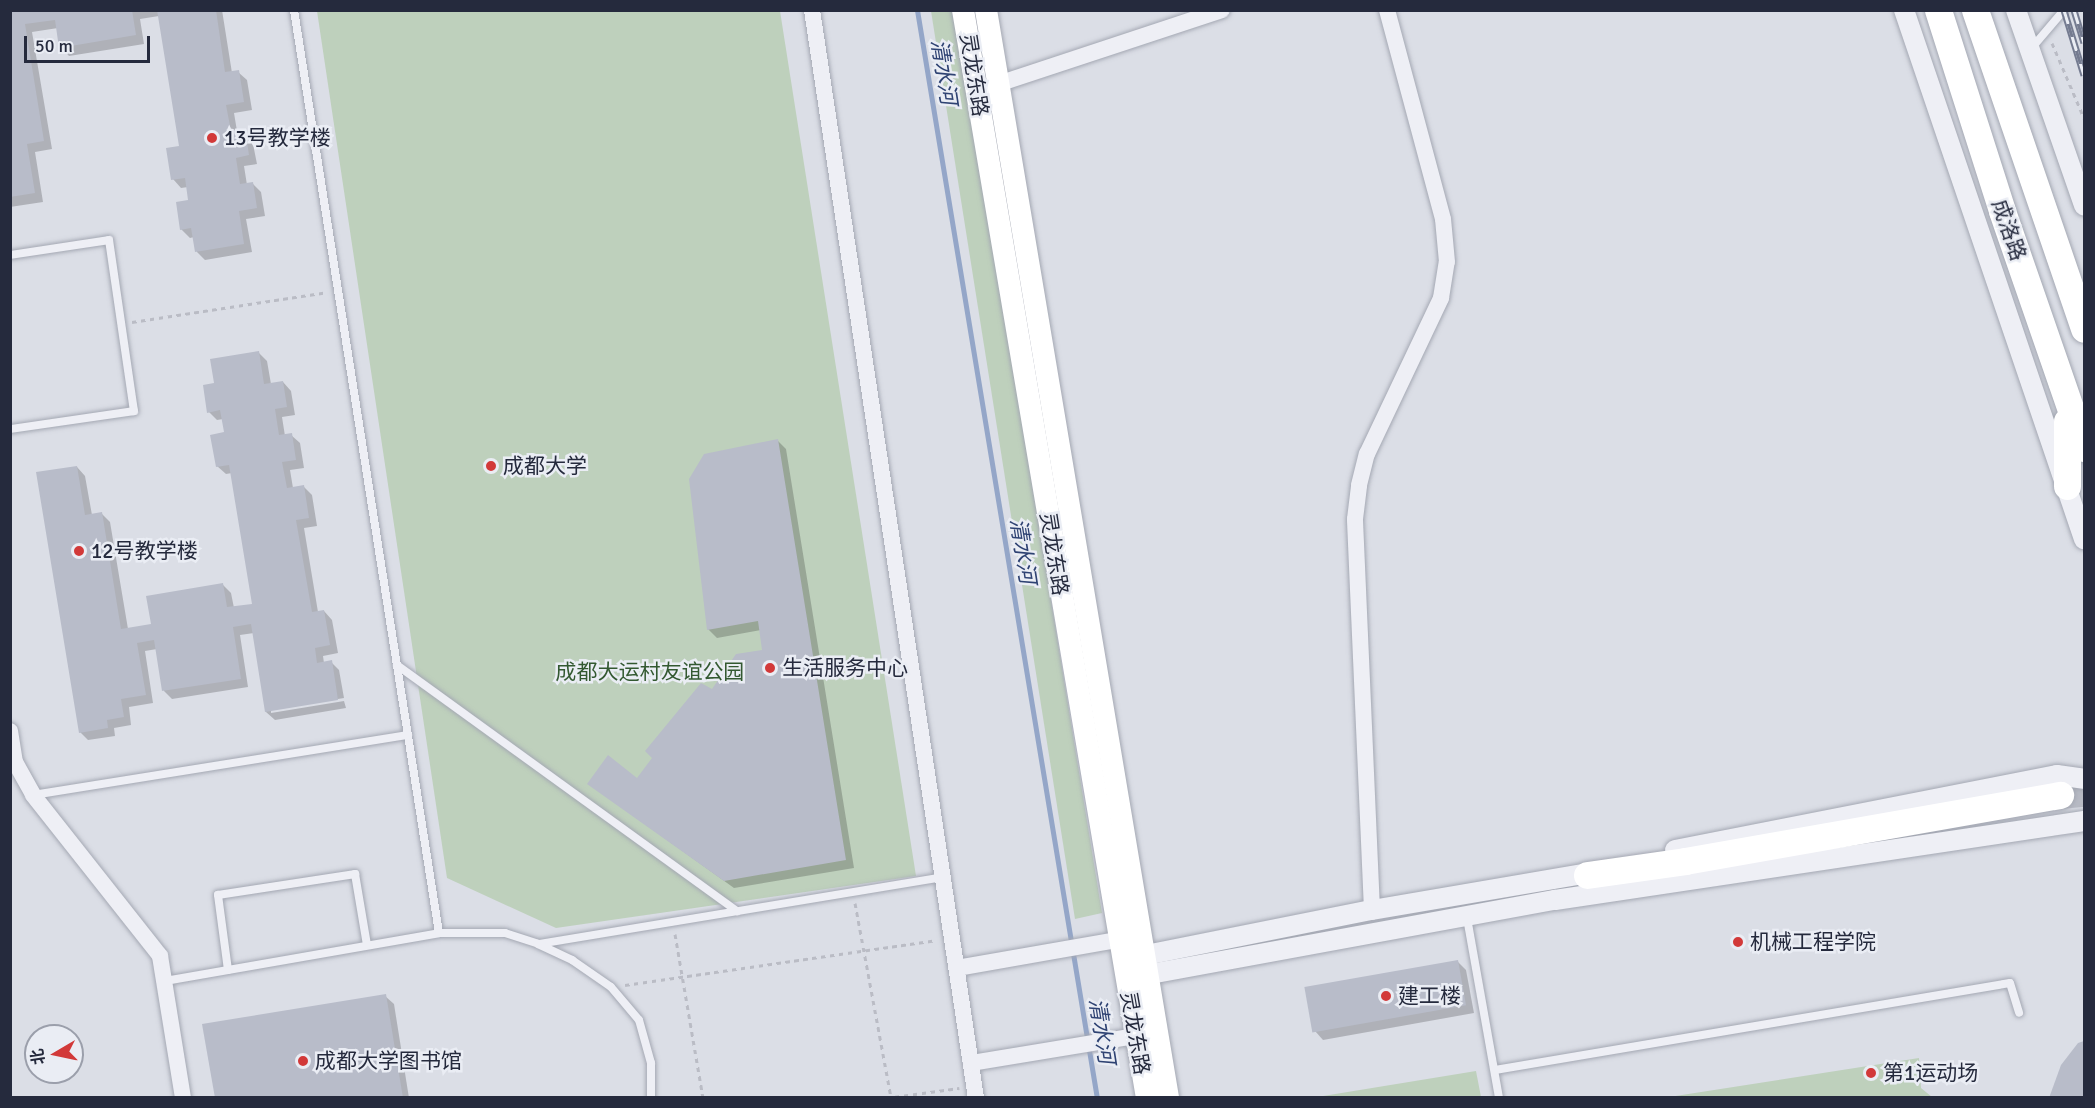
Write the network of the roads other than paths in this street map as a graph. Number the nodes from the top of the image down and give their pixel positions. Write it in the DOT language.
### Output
graph roads {
  1 [pos="294,10"];
  2 [pos="812,10"];
  3 [pos="963,10"];
  4 [pos="986,10"];
  5 [pos="1222,10"];
  6 [pos="1387,10"];
  7 [pos="1904,10"];
  8 [pos="1938,10"];
  9 [pos="1975,10"];
  10 [pos="2016,10"];
  11 [pos="2064,10"];
  12 [pos="2030,51"];
  13 [pos="999,83"];
  14 [pos="977,91"];
  15 [pos="2085,205"];
  16 [pos="10,255"];
  17 [pos="2085,329"];
  18 [pos="2068,398"];
  19 [pos="10,429"];
  20 [pos="2085,448"];
  21 [pos="2067,486"];
  22 [pos="2085,539"];
  23 [pos="397,666"];
  24 [pos="10,731"];
  25 [pos="408,735"];
  26 [pos="13,762"];
  27 [pos="2085,779"];
  28 [pos="33,795"];
  29 [pos="2060,795"];
  30 [pos="2085,821"];
  31 [pos="1587,875"];
  32 [pos="943,877"];
  33 [pos="1372,910"];
  34 [pos="737,911"];
  35 [pos="1467,918"];
  36 [pos="439,933"];
  37 [pos="538,944"];
  38 [pos="367,945"];
  39 [pos="1131,962"];
  40 [pos="957,968"];
  41 [pos="228,970"];
  42 [pos="165,981"];
  43 [pos="2019,1013"];
  44 [pos="1136,1036"];
  45 [pos="971,1063"];
  46 [pos="1495,1070"];
  47 [pos="975,1092"];
  48 [pos="183,1098"];
  49 [pos="651,1098"];
  50 [pos="1147,1098"];
  51 [pos="1168,1098"];
  52 [pos="1499,1098"];
  1 -- 23 [label="lane"];
  2 -- 32 [label="street"];
  3 -- 14 [label="main road, 灵龙东路"];
  4 -- 13 [label="main road, 灵龙东路"];
  5 -- 13 [label="street"];
  6 -- 33 [label="street"];
  7 -- 21 [label="street"];
  8 -- 18 [label="highway, 成洛路"];
  9 -- 17 [label="highway, 成洛路"];
  10 -- 12 [label="street"];
  11 -- 12 [label="lane"];
  12 -- 15 [label="street"];
  13 -- 14 [label="street"];
  13 -- 39 [label="main road, 灵龙东路"];
  14 -- 39 [label="main road, 灵龙东路"];
  16 -- 19 [label="lane"];
  18 -- 20 [label="highway, 成洛路"];
  18 -- 21 [label="highway"];
  21 -- 22 [label="street"];
  23 -- 25 [label="lane"];
  23 -- 34 [label="lane"];
  24 -- 26 [label="street"];
  25 -- 28 [label="lane"];
  25 -- 36 [label="lane"];
  26 -- 28 [label="street"];
  27 -- 31 [label="street"];
  28 -- 42 [label="street"];
  29 -- 31 [label="highway"];
  30 -- 35 [label="street"];
  31 -- 33 [label="street"];
  32 -- 34 [label="lane"];
  32 -- 40 [label="street"];
  33 -- 39 [label="street"];
  34 -- 37 [label="lane"];
  35 -- 39 [label="street"];
  35 -- 46 [label="lane"];
  36 -- 37 [label="lane"];
  36 -- 38 [label="lane"];
  37 -- 49 [label="lane"];
  38 -- 41 [label="lane"];
  38 -- 41 [label="lane"];
  39 -- 40 [label="street"];
  39 -- 44 [label="main road, 灵龙东路"];
  39 -- 51 [label="main road, 灵龙东路"];
  40 -- 45 [label="street"];
  41 -- 42 [label="lane"];
  42 -- 48 [label="street"];
  43 -- 46 [label="lane"];
  44 -- 45 [label="street"];
  44 -- 50 [label="main road, 灵龙东路"];
  45 -- 47 [label="street"];
  46 -- 52 [label="lane"];
}
